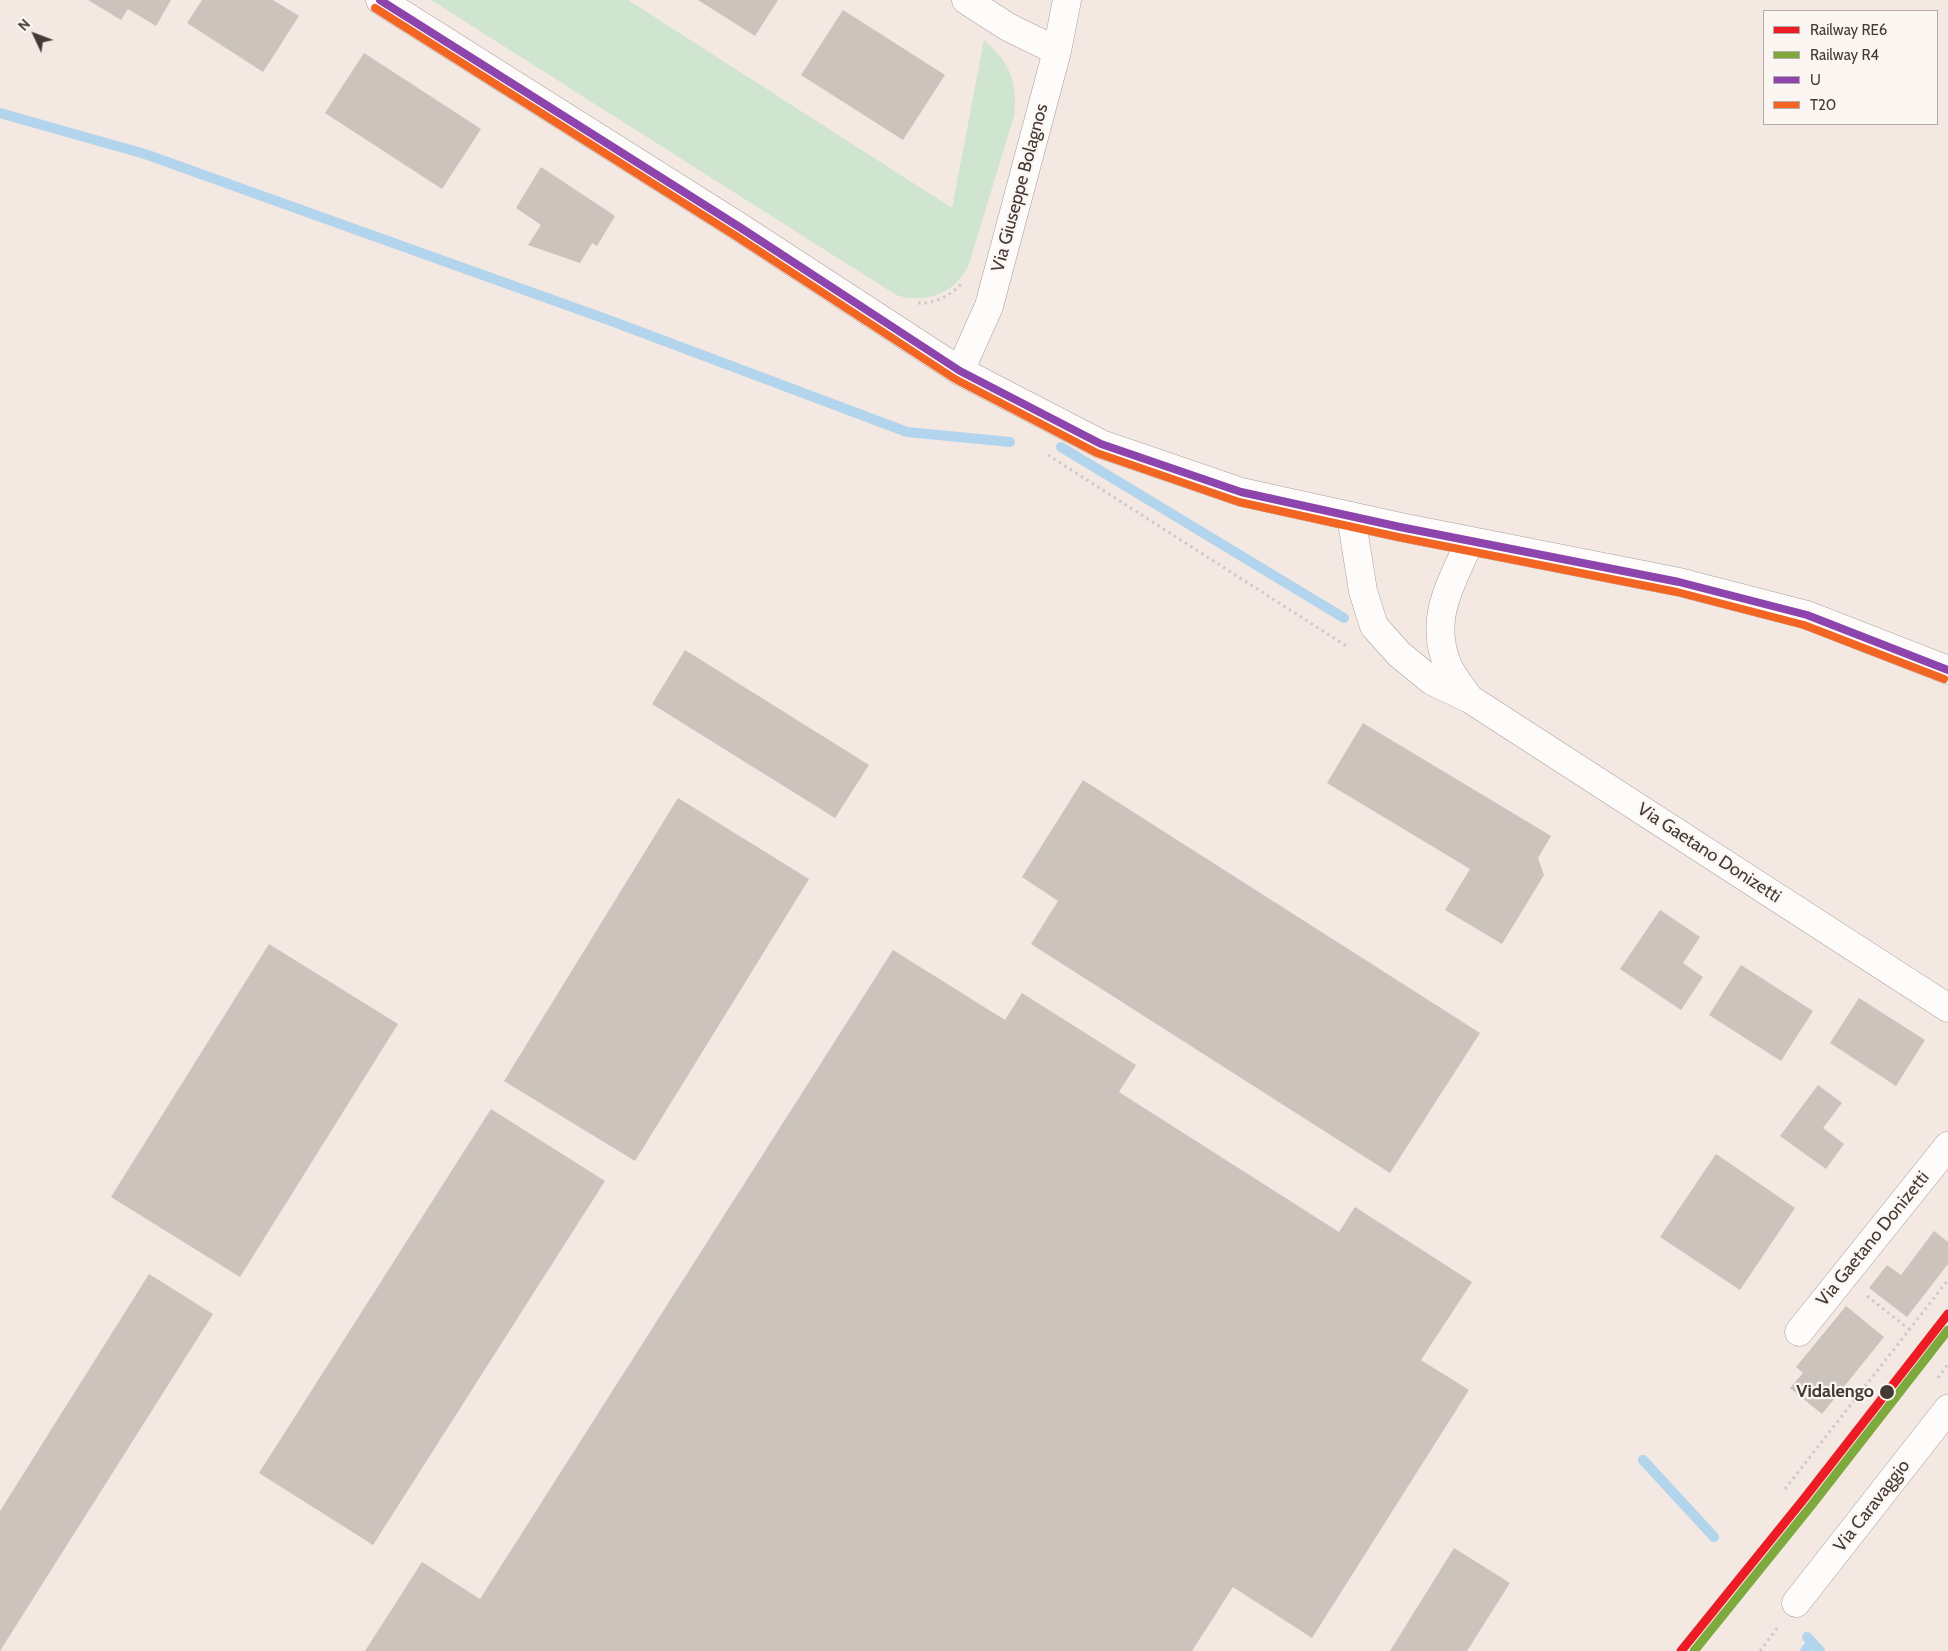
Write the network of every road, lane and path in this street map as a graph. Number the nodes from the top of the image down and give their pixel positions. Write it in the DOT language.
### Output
graph roads {
  1 [pos="380,0"];
  2 [pos="966,0"];
  3 [pos="1067,0"];
  4 [pos="1057,51"];
  5 [pos="962,283"];
  6 [pos="913,303"];
  7 [pos="960,371"];
  8 [pos="1042,451"];
  9 [pos="1351,516"];
  10 [pos="1470,541"];
  11 [pos="1356,652"];
  12 [pos="1948,670"];
  13 [pos="1470,700"];
  14 [pos="1948,1008"];
  15 [pos="1948,1146"];
  16 [pos="1843,1277"];
  17 [pos="1948,1280"];
  18 [pos="1910,1330"];
  19 [pos="1799,1332"];
  20 [pos="1948,1409"];
  21 [pos="1785,1489"];
  22 [pos="1796,1603"];
  1 -- 7 [label="street"];
  2 -- 4 [label="street"];
  3 -- 4 [label="street, Via Giuseppe Bolagnos"];
  4 -- 7 [label="street, Via Giuseppe Bolagnos"];
  5 -- 6 [label="path"];
  7 -- 9 [label="street"];
  8 -- 11 [label="path"];
  9 -- 10 [label="street"];
  9 -- 13 [label="street, Via Gaetano Donizetti"];
  10 -- 12 [label="street"];
  10 -- 13 [label="street, Via Gaetano Donizetti"];
  13 -- 14 [label="street, Via Gaetano Donizetti"];
  15 -- 16 [label="street, Via Gaetano Donizetti"];
  16 -- 18 [label="path"];
  16 -- 19 [label="street, Via Gaetano Donizetti"];
  17 -- 18 [label="path"];
  18 -- 21 [label="path"];
  20 -- 22 [label="street, Via Caravaggio"];
}
